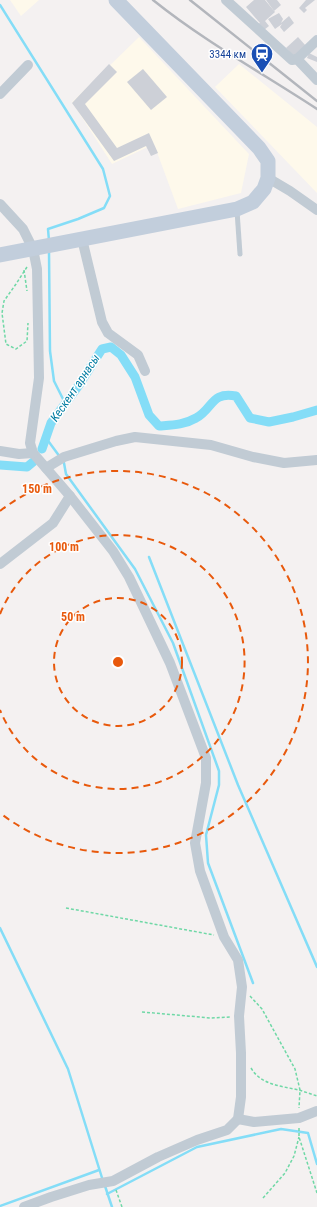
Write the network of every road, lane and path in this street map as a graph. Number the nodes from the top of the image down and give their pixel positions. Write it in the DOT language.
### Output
graph roads {
  1 [pos="116,0"];
  2 [pos="226,0"];
  3 [pos="317,40"];
  4 [pos="297,59"];
  5 [pos="28,64"];
  6 [pos="315,76"];
  7 [pos="0,94"];
  8 [pos="268,178"];
  9 [pos="0,204"];
  10 [pos="237,209"];
  11 [pos="317,210"];
  12 [pos="82,240"];
  13 [pos="41,250"];
  14 [pos="240,254"];
  15 [pos="0,255"];
  16 [pos="24,270"];
  17 [pos="27,291"];
  18 [pos="28,319"];
  19 [pos="146,371"];
  20 [pos="0,452"];
  21 [pos="33,453"];
  22 [pos="317,460"];
  23 [pos="46,468"];
  24 [pos="70,496"];
  25 [pos="0,564"];
  26 [pos="66,908"];
  27 [pos="224,937"];
  28 [pos="242,987"];
  29 [pos="142,1012"];
  30 [pos="239,1016"];
  31 [pos="241,1053"];
  32 [pos="300,1090"];
  33 [pos="317,1096"];
  34 [pos="317,1111"];
  35 [pos="299,1118"];
  36 [pos="238,1119"];
  37 [pos="299,1137"];
  38 [pos="113,1181"];
  39 [pos="317,1193"];
  40 [pos="262,1198"];
  41 [pos="24,1207"];
  42 [pos="122,1207"];
  1 -- 8 [label="main road"];
  2 -- 4 [label="street"];
  3 -- 4 [label="street"];
  4 -- 6 [label="street"];
  5 -- 7 [label="street"];
  8 -- 10 [label="main road"];
  8 -- 11 [label="street"];
  9 -- 13 [label="street"];
  10 -- 12 [label="main road"];
  10 -- 14 [label="lane"];
  12 -- 13 [label="main road"];
  12 -- 19 [label="street"];
  13 -- 15 [label="main road"];
  13 -- 16 [label="path"];
  13 -- 21 [label="street"];
  16 -- 17 [label="path"];
  16 -- 18 [label="path"];
  20 -- 21 [label="street"];
  21 -- 23 [label="street"];
  22 -- 23 [label="street"];
  23 -- 24 [label="street"];
  24 -- 25 [label="street"];
  24 -- 27 [label="street"];
  26 -- 27 [label="path"];
  27 -- 28 [label="street"];
  28 -- 30 [label="street"];
  28 -- 32 [label="path"];
  29 -- 30 [label="path"];
  30 -- 31 [label="street"];
  31 -- 32 [label="path"];
  31 -- 36 [label="street"];
  32 -- 33 [label="path"];
  32 -- 35 [label="path"];
  34 -- 35 [label="street"];
  35 -- 36 [label="street"];
  35 -- 37 [label="path"];
  36 -- 38 [label="street"];
  37 -- 39 [label="path"];
  37 -- 40 [label="path"];
  38 -- 41 [label="street"];
  38 -- 42 [label="path"];
}
